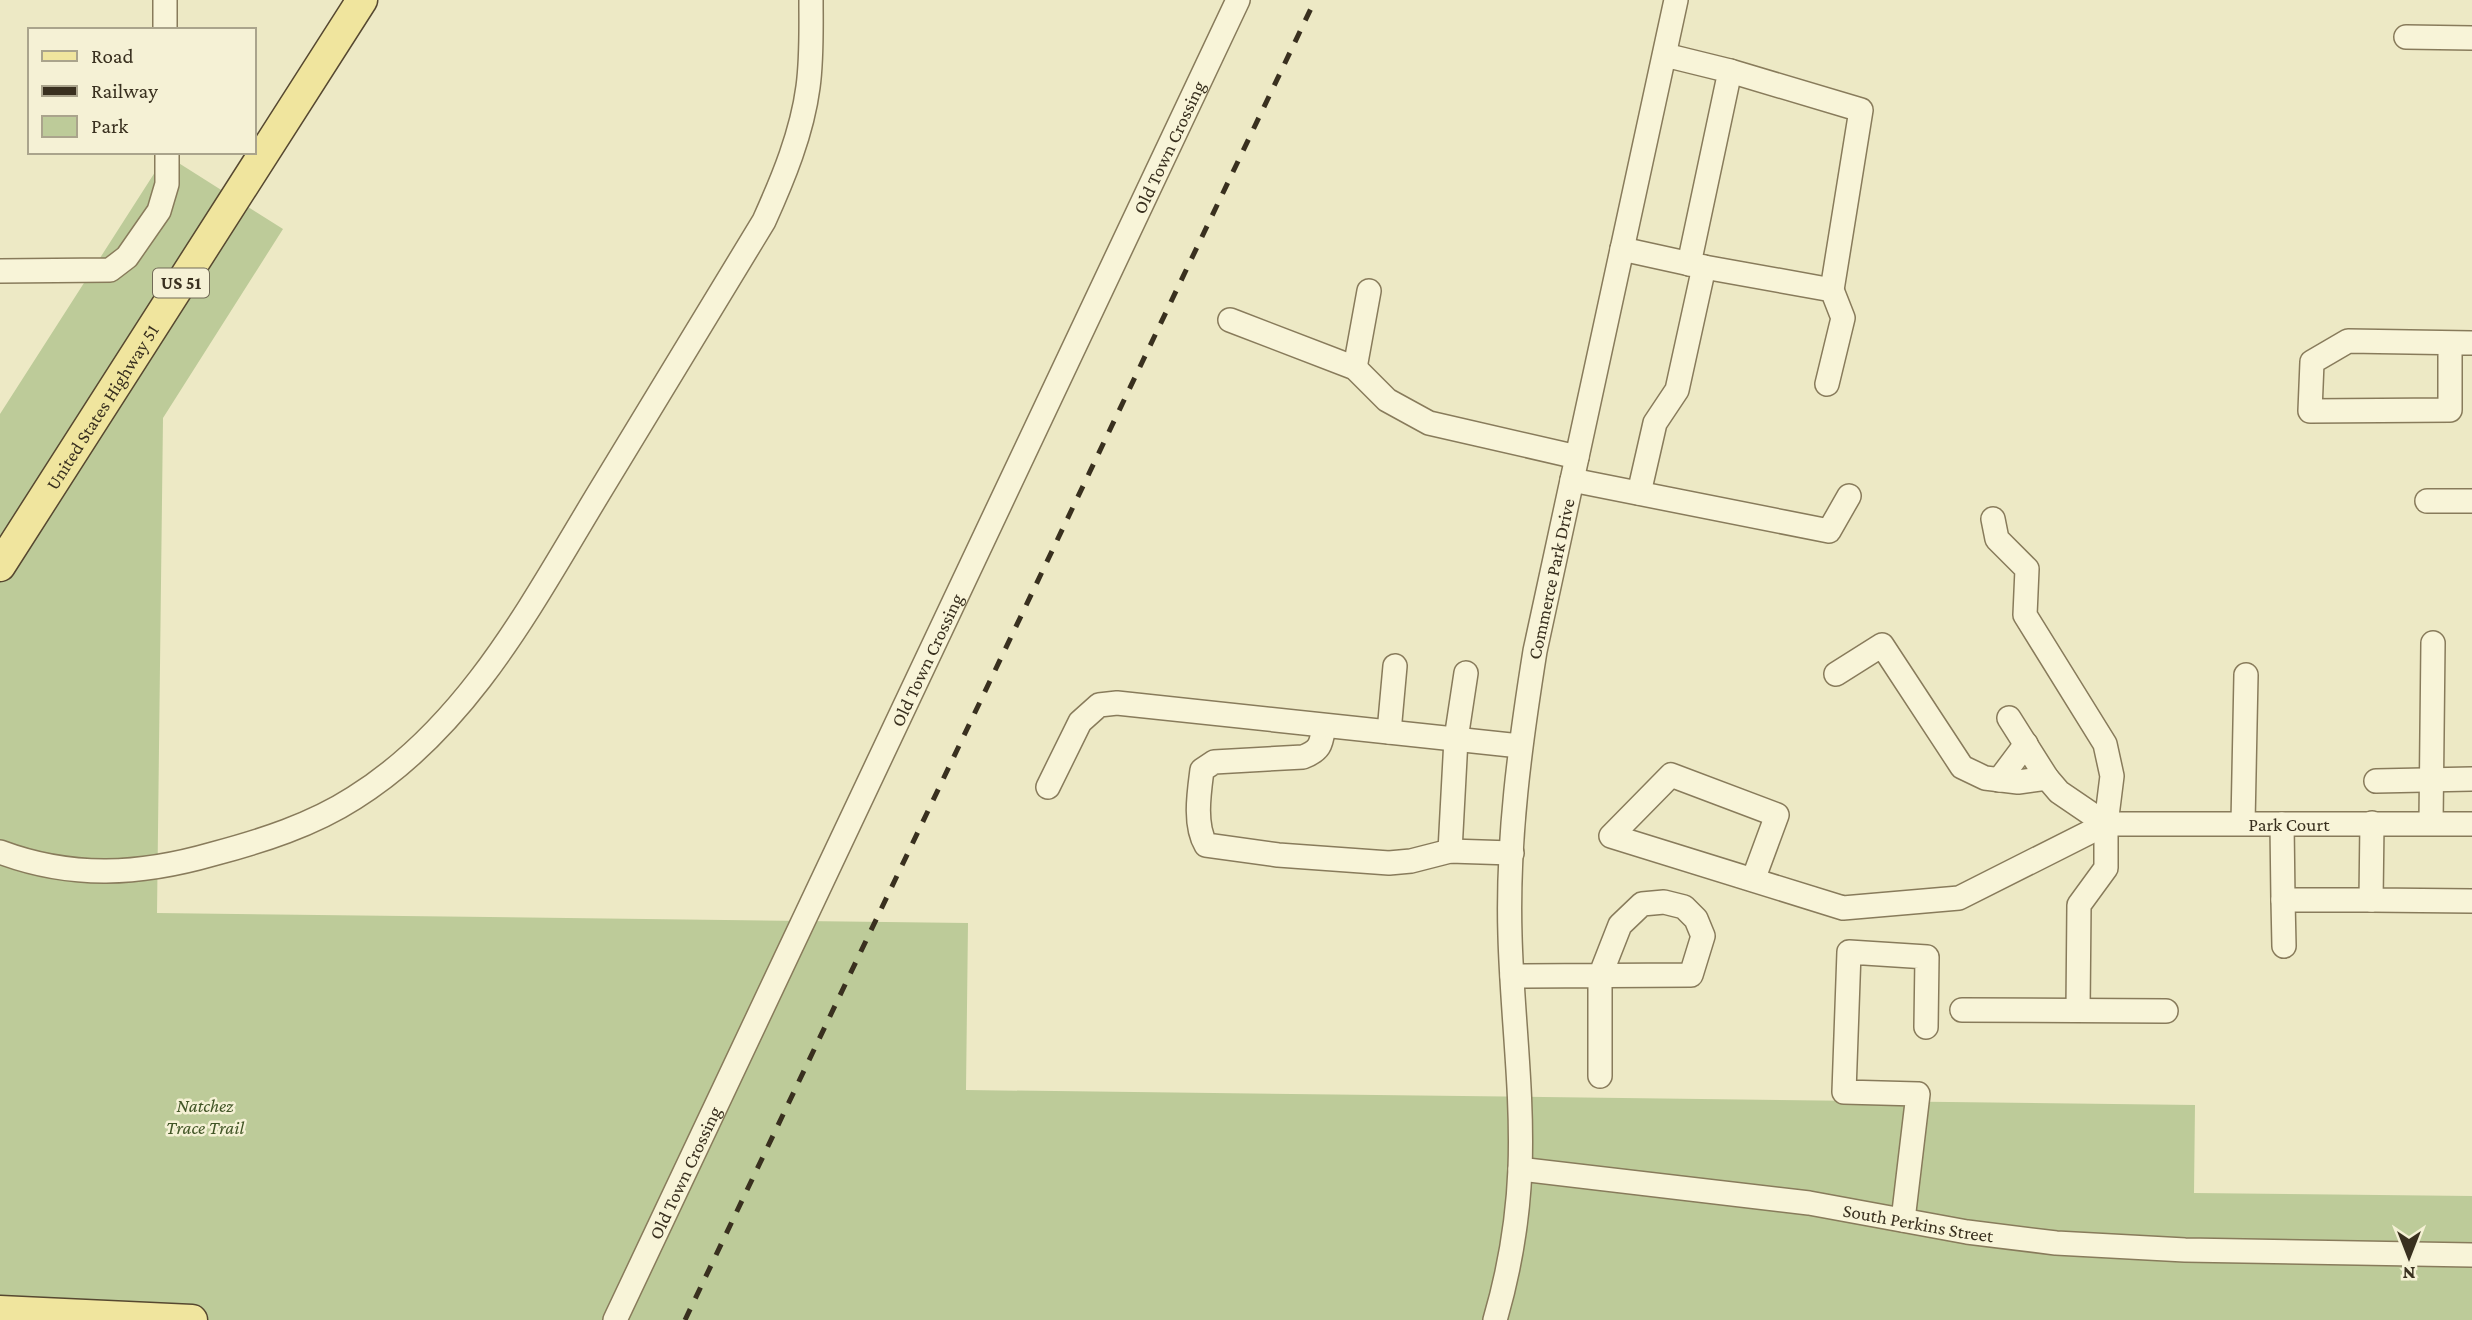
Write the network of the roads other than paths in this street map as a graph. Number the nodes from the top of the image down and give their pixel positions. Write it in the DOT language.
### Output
graph roads {
  1 [pos="165,0"];
  2 [pos="362,0"];
  3 [pos="811,0"];
  4 [pos="1238,0"];
  5 [pos="1676,0"];
  6 [pos="166,28"];
  7 [pos="2406,37"];
  8 [pos="2472,38"];
  9 [pos="1665,55"];
  10 [pos="1730,71"];
  11 [pos="167,154"];
  12 [pos="1622,249"];
  13 [pos="1696,265"];
  14 [pos="0,271"];
  15 [pos="1832,290"];
  16 [pos="1369,291"];
  17 [pos="1230,320"];
  18 [pos="2461,343"];
  19 [pos="1355,368"];
  20 [pos="1827,384"];
  21 [pos="1577,457"];
  22 [pos="1572,480"];
  23 [pos="1639,493"];
  24 [pos="1849,496"];
  25 [pos="2427,501"];
  26 [pos="2472,501"];
  27 [pos="1993,519"];
  28 [pos="0,566"];
  29 [pos="2433,643"];
  30 [pos="1395,666"];
  31 [pos="1466,673"];
  32 [pos="1836,674"];
  33 [pos="2246,675"];
  34 [pos="2009,718"];
  35 [pos="1324,726"];
  36 [pos="1389,732"];
  37 [pos="1456,738"];
  38 [pos="2026,744"];
  39 [pos="1520,746"];
  40 [pos="2047,778"];
  41 [pos="2472,779"];
  42 [pos="1999,780"];
  43 [pos="2431,780"];
  44 [pos="2376,781"];
  45 [pos="1048,788"];
  46 [pos="2243,823"];
  47 [pos="2372,823"];
  48 [pos="2431,823"];
  49 [pos="2106,824"];
  50 [pos="2283,824"];
  51 [pos="2472,824"];
  52 [pos="1450,851"];
  53 [pos="0,852"];
  54 [pos="1512,853"];
  55 [pos="1753,880"];
  56 [pos="2283,900"];
  57 [pos="2371,900"];
  58 [pos="2472,901"];
  59 [pos="2284,946"];
  60 [pos="1600,975"];
  61 [pos="1512,976"];
  62 [pos="1962,1010"];
  63 [pos="2078,1010"];
  64 [pos="2166,1011"];
  65 [pos="1926,1027"];
  66 [pos="1600,1076"];
  67 [pos="1520,1169"];
  68 [pos="1903,1220"];
  69 [pos="2472,1255"];
  70 [pos="0,1311"];
  71 [pos="192,1320"];
  72 [pos="615,1320"];
  73 [pos="1495,1320"];
  1 -- 6 [label="street"];
  2 -- 28 [label="main road, United States Highway 51 / US 51"];
  3 -- 53 [label="street"];
  4 -- 72 [label="street, Old Town Crossing"];
  5 -- 9 [label="street, Commerce Park Drive"];
  7 -- 8 [label="street"];
  9 -- 10 [label="street"];
  9 -- 12 [label="street, Commerce Park Drive"];
  10 -- 13 [label="street"];
  10 -- 15 [label="street"];
  11 -- 14 [label="street"];
  12 -- 13 [label="street"];
  12 -- 21 [label="street, Commerce Park Drive"];
  13 -- 15 [label="street"];
  13 -- 23 [label="street"];
  15 -- 20 [label="street"];
  16 -- 19 [label="street"];
  17 -- 19 [label="street"];
  18 -- 18 [label="street"];
  19 -- 21 [label="street"];
  21 -- 22 [label="street, Commerce Park Drive"];
  22 -- 23 [label="street"];
  22 -- 39 [label="street, Commerce Park Drive"];
  23 -- 24 [label="street"];
  25 -- 26 [label="street"];
  27 -- 49 [label="street"];
  29 -- 43 [label="street"];
  30 -- 36 [label="street"];
  31 -- 37 [label="street"];
  32 -- 42 [label="street"];
  33 -- 46 [label="street"];
  34 -- 38 [label="street"];
  35 -- 36 [label="street"];
  35 -- 45 [label="street"];
  35 -- 52 [label="street"];
  36 -- 37 [label="street"];
  37 -- 39 [label="street"];
  37 -- 52 [label="street"];
  38 -- 40 [label="street"];
  38 -- 42 [label="street"];
  39 -- 54 [label="street, Commerce Park Drive"];
  40 -- 42 [label="street"];
  40 -- 49 [label="street"];
  41 -- 43 [label="street"];
  43 -- 44 [label="street"];
  43 -- 48 [label="street"];
  46 -- 49 [label="street, Park Court"];
  46 -- 50 [label="street, Park Court"];
  47 -- 48 [label="street, Park Court"];
  47 -- 50 [label="street, Park Court"];
  47 -- 57 [label="street"];
  48 -- 51 [label="street, Park Court"];
  49 -- 55 [label="street"];
  49 -- 63 [label="street"];
  50 -- 56 [label="street"];
  52 -- 54 [label="street"];
  54 -- 61 [label="street, Commerce Park Drive"];
  55 -- 55 [label="street"];
  56 -- 57 [label="street"];
  56 -- 59 [label="street"];
  57 -- 58 [label="street"];
  60 -- 60 [label="street"];
  60 -- 61 [label="street"];
  60 -- 66 [label="street"];
  61 -- 67 [label="street, Commerce Park Drive"];
  62 -- 63 [label="street"];
  63 -- 64 [label="street"];
  65 -- 68 [label="street"];
  67 -- 68 [label="street, South Perkins Street"];
  67 -- 73 [label="street"];
  68 -- 69 [label="street, South Perkins Street"];
  70 -- 71 [label="main road"];
}
